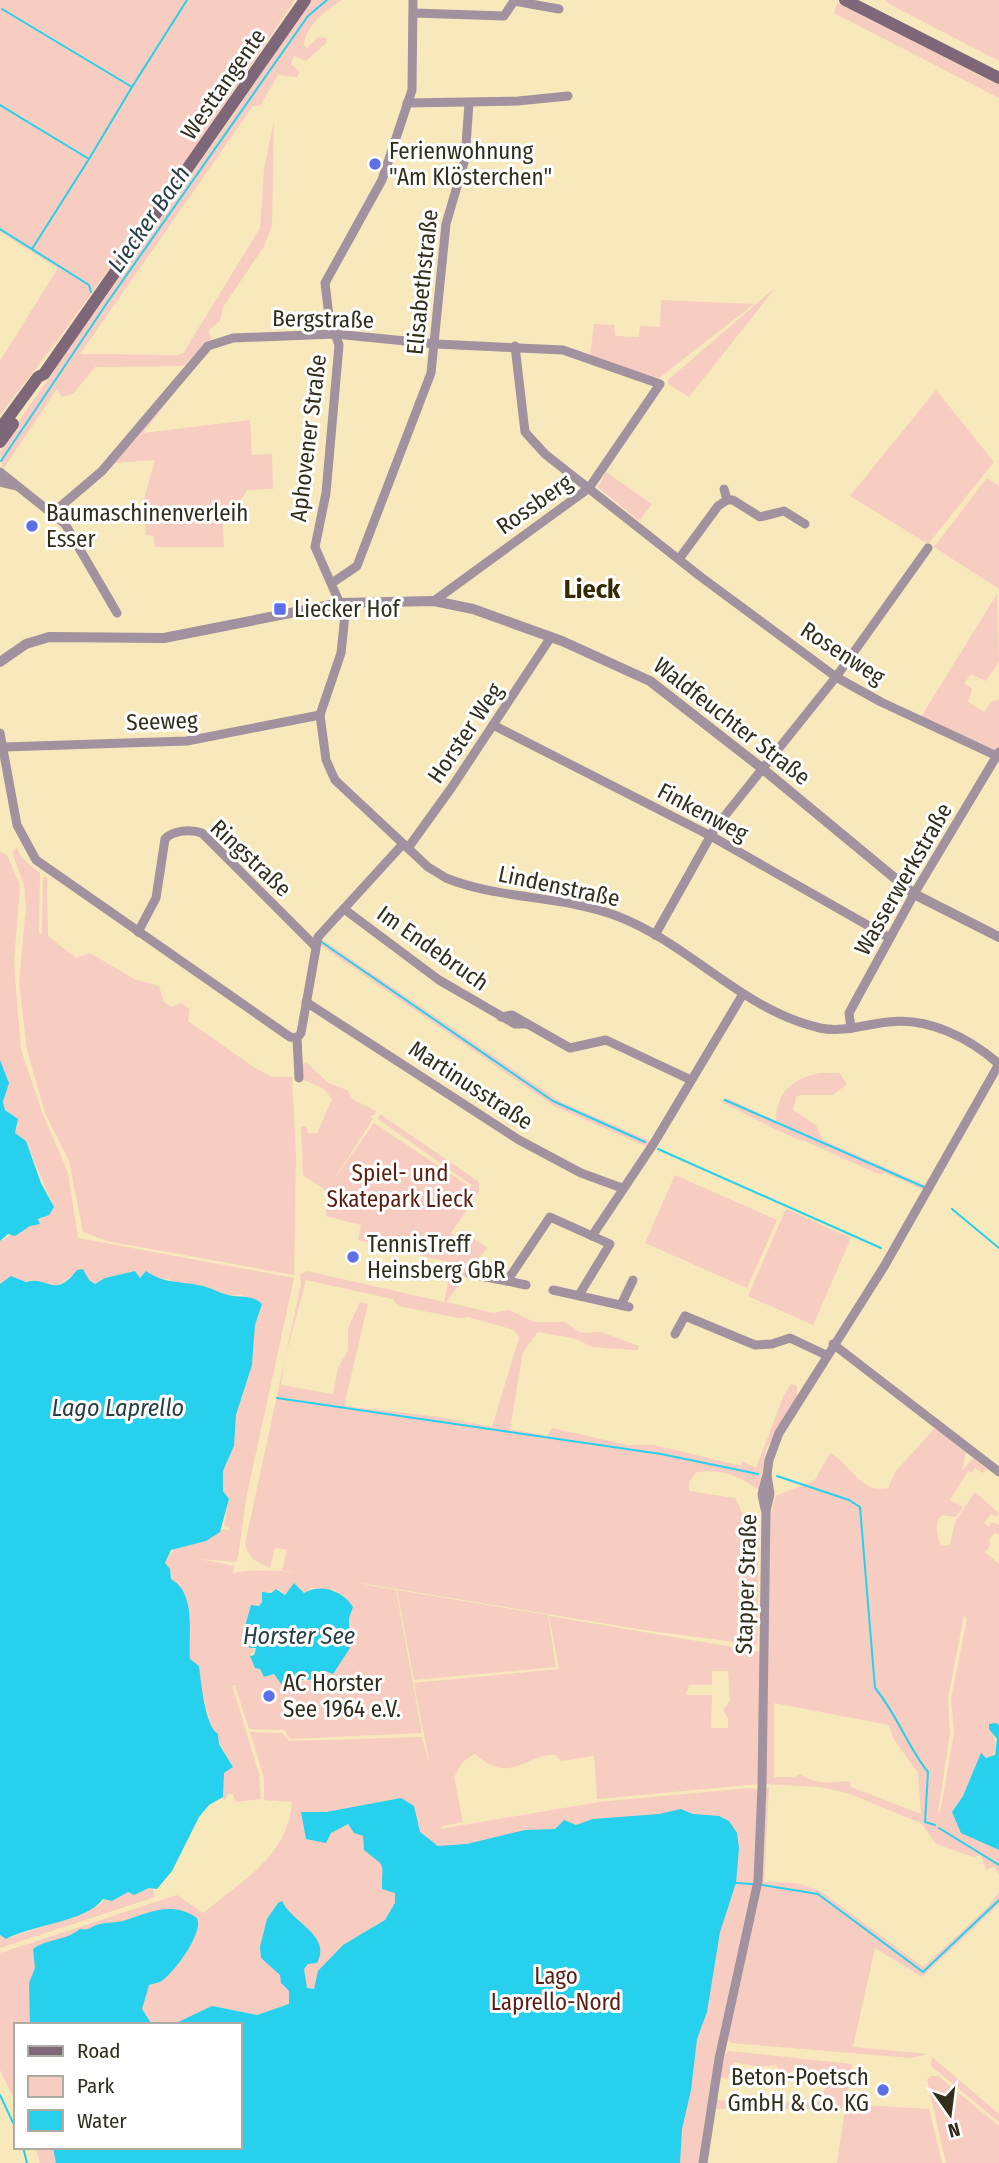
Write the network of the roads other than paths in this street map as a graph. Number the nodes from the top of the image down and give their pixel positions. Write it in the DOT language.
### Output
graph roads {
  1 [pos="305,0"];
  2 [pos="413,0"];
  3 [pos="845,0"];
  4 [pos="559,9"];
  5 [pos="414,13"];
  6 [pos="999,78"];
  7 [pos="568,96"];
  8 [pos="407,103"];
  9 [pos="469,103"];
  10 [pos="335,334"];
  11 [pos="436,344"];
  12 [pos="515,346"];
  13 [pos="44,374"];
  14 [pos="660,384"];
  15 [pos="2,425"];
  16 [pos="0,442"];
  17 [pos="0,472"];
  18 [pos="0,482"];
  19 [pos="16,486"];
  20 [pos="589,488"];
  21 [pos="724,489"];
  22 [pos="727,500"];
  23 [pos="54,512"];
  24 [pos="805,524"];
  25 [pos="928,548"];
  26 [pos="679,559"];
  27 [pos="332,583"];
  28 [pos="434,601"];
  29 [pos="341,603"];
  30 [pos="117,613"];
  31 [pos="551,637"];
  32 [pos="13,652"];
  33 [pos="0,655"];
  34 [pos="0,662"];
  35 [pos="836,677"];
  36 [pos="320,715"];
  37 [pos="494,725"];
  38 [pos="0,733"];
  39 [pos="4,747"];
  40 [pos="998,755"];
  41 [pos="764,769"];
  42 [pos="710,836"];
  43 [pos="405,846"];
  44 [pos="914,894"];
  45 [pos="344,909"];
  46 [pos="138,932"];
  47 [pos="655,935"];
  48 [pos="999,937"];
  49 [pos="890,938"];
  50 [pos="315,946"];
  51 [pos="743,994"];
  52 [pos="306,1002"];
  53 [pos="851,1028"];
  54 [pos="297,1038"];
  55 [pos="999,1064"];
  56 [pos="299,1078"];
  57 [pos="691,1080"];
  58 [pos="622,1188"];
  59 [pos="592,1236"];
  60 [pos="470,1274"];
  61 [pos="632,1280"];
  62 [pos="507,1281"];
  63 [pos="526,1285"];
  64 [pos="553,1290"];
  65 [pos="579,1295"];
  66 [pos="675,1334"];
  67 [pos="833,1344"];
  68 [pos="826,1355"];
  69 [pos="999,1472"];
  70 [pos="703,2163"];
  1 -- 13 [label="main road, Westtangente"];
  2 -- 5 [label="street, Aphovener Straße"];
  3 -- 6 [label="main road"];
  4 -- 5 [label="street"];
  5 -- 8 [label="street, Aphovener Straße"];
  7 -- 9 [label="street"];
  8 -- 9 [label="street"];
  8 -- 10 [label="street, Aphovener Straße"];
  9 -- 11 [label="street, Elisabethstraße"];
  10 -- 11 [label="street, Bergstraße"];
  10 -- 23 [label="street, Bergstraße"];
  10 -- 27 [label="street, Aphovener Straße"];
  11 -- 12 [label="street, Bergstraße"];
  11 -- 27 [label="street, Elisabethstraße"];
  12 -- 14 [label="street, Bergstraße"];
  12 -- 20 [label="street, Rosenweg"];
  13 -- 15 [label="main road, Westtangente"];
  13 -- 16 [label="main road"];
  14 -- 20 [label="street, Rossberg"];
  17 -- 19 [label="street"];
  18 -- 19 [label="street"];
  19 -- 23 [label="street"];
  20 -- 26 [label="street, Rosenweg"];
  20 -- 28 [label="street, Rossberg"];
  21 -- 22 [label="street"];
  22 -- 24 [label="street"];
  22 -- 26 [label="street"];
  23 -- 30 [label="street"];
  25 -- 35 [label="street"];
  26 -- 35 [label="street, Rosenweg"];
  27 -- 29 [label="street, Aphovener Straße"];
  28 -- 29 [label="street, Waldfeuchter Straße"];
  28 -- 31 [label="street, Waldfeuchter Straße"];
  29 -- 32 [label="street, Waldfeuchter Straße"];
  29 -- 36 [label="street, Lindenstraße"];
  31 -- 37 [label="street, Horster Weg"];
  31 -- 41 [label="street, Waldfeuchter Straße"];
  32 -- 33 [label="street"];
  32 -- 34 [label="street, Waldfeuchter Straße"];
  35 -- 40 [label="street, Rosenweg"];
  35 -- 41 [label="street"];
  36 -- 39 [label="street, Seeweg"];
  36 -- 43 [label="street, Lindenstraße"];
  37 -- 42 [label="street, Finkenweg"];
  37 -- 43 [label="street, Horster Weg"];
  38 -- 39 [label="street"];
  39 -- 46 [label="street"];
  40 -- 44 [label="street, Wasserwerkstraße"];
  41 -- 42 [label="street"];
  41 -- 44 [label="street, Waldfeuchter Straße"];
  42 -- 47 [label="street"];
  42 -- 49 [label="street, Finkenweg"];
  43 -- 45 [label="street, Horster Weg"];
  43 -- 47 [label="street, Lindenstraße"];
  44 -- 48 [label="street, Waldfeuchter Straße"];
  44 -- 49 [label="street, Wasserwerkstraße"];
  45 -- 50 [label="street, Horster Weg"];
  45 -- 57 [label="street, Im Endebruch"];
  46 -- 50 [label="street, Ringstraße"];
  46 -- 54 [label="street"];
  47 -- 51 [label="street, Lindenstraße"];
  49 -- 53 [label="street, Wasserwerkstraße"];
  50 -- 52 [label="street, Horster Weg"];
  51 -- 53 [label="street, Lindenstraße"];
  51 -- 57 [label="street"];
  52 -- 54 [label="street, Horster Weg"];
  52 -- 58 [label="street, Martinusstraße"];
  53 -- 55 [label="street, Lindenstraße"];
  54 -- 56 [label="street, Horster Weg"];
  55 -- 67 [label="street, Stapper Straße"];
  57 -- 58 [label="street"];
  58 -- 59 [label="street"];
  59 -- 62 [label="street"];
  59 -- 65 [label="street"];
  60 -- 62 [label="street"];
  61 -- 65 [label="street"];
  62 -- 63 [label="street"];
  64 -- 65 [label="street"];
  66 -- 68 [label="street"];
  67 -- 68 [label="street, Stapper Straße"];
  67 -- 69 [label="street"];
  68 -- 70 [label="street, Stapper Straße"];
}
